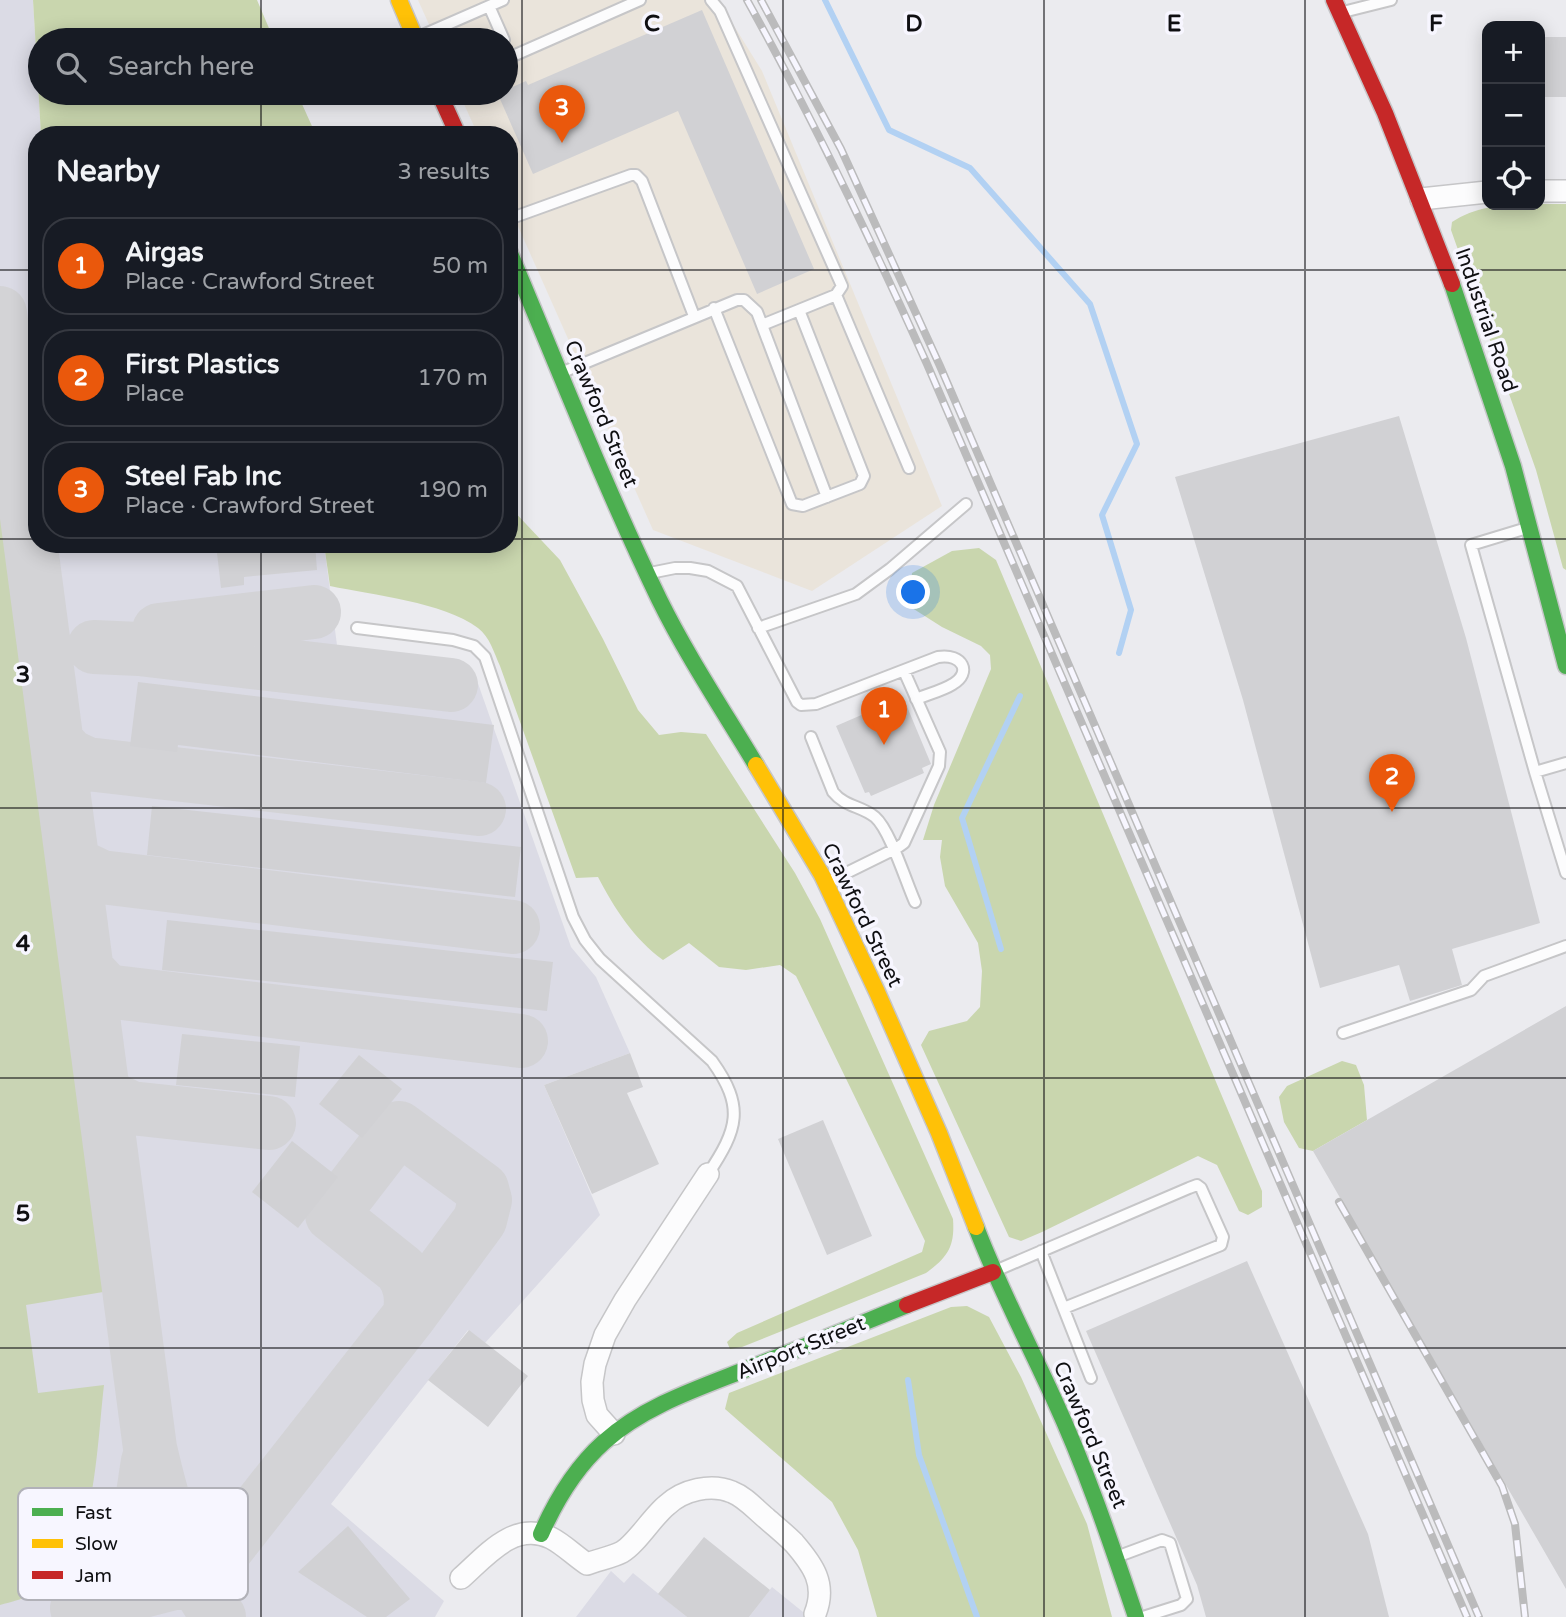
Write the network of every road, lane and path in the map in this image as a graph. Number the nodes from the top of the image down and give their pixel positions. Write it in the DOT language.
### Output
graph roads {
  1 [pos="399,0"];
  2 [pos="503,0"];
  3 [pos="640,0"];
  4 [pos="711,0"];
  5 [pos="1391,0"];
  6 [pos="489,6"];
  7 [pos="1337,7"];
  8 [pos="411,28"];
  9 [pos="440,28"];
  10 [pos="499,28"];
  11 [pos="518,54"];
  12 [pos="444,105"];
  13 [pos="454,126"];
  14 [pos="1545,191"];
  15 [pos="1566,191"];
  16 [pos="1482,193"];
  17 [pos="1420,200"];
  18 [pos="518,216"];
  19 [pos="518,273"];
  20 [pos="836,295"];
  21 [pos="714,309"];
  22 [pos="799,310"];
  23 [pos="694,316"];
  24 [pos="762,325"];
  25 [pos="560,373"];
  26 [pos="909,468"];
  27 [pos="827,497"];
  28 [pos="967,504"];
  29 [pos="1530,527"];
  30 [pos="648,574"];
  31 [pos="357,628"];
  32 [pos="758,628"];
  33 [pos="1566,666"];
  34 [pos="904,671"];
  35 [pos="916,699"];
  36 [pos="811,737"];
  37 [pos="1566,763"];
  38 [pos="1535,772"];
  39 [pos="893,850"];
  40 [pos="1566,873"];
  41 [pos="826,883"];
  42 [pos="915,902"];
  43 [pos="1566,946"];
  44 [pos="1343,1033"];
  45 [pos="708,1174"];
  46 [pos="1041,1251"];
  47 [pos="993,1272"];
  48 [pos="1064,1308"];
  49 [pos="1091,1378"];
  50 [pos="614,1434"];
  51 [pos="541,1534"];
  52 [pos="1116,1557"];
  53 [pos="461,1578"];
  54 [pos="815,1616"];
  55 [pos="1136,1617"];
  56 [pos="1143,1617"];
  1 -- 8 [label="main road"];
  2 -- 6 [label="lane"];
  3 -- 11 [label="lane"];
  4 -- 20 [label="lane"];
  5 -- 7 [label="lane"];
  6 -- 9 [label="lane"];
  6 -- 10 [label="lane"];
  7 -- 17 [label="main road, Industrial Road"];
  12 -- 13 [label="main road"];
  14 -- 15 [label="street"];
  16 -- 17 [label="street"];
  17 -- 29 [label="main road, Industrial Road"];
  18 -- 23 [label="lane"];
  19 -- 25 [label="main road, Crawford Street"];
  20 -- 22 [label="lane"];
  20 -- 26 [label="lane"];
  21 -- 23 [label="lane"];
  21 -- 24 [label="lane"];
  21 -- 27 [label="lane"];
  22 -- 24 [label="lane"];
  22 -- 27 [label="lane"];
  23 -- 25 [label="lane"];
  24 -- 27 [label="lane"];
  25 -- 30 [label="main road, Crawford Street"];
  28 -- 32 [label="lane"];
  29 -- 33 [label="main road, Industrial Road"];
  29 -- 38 [label="lane"];
  30 -- 32 [label="lane"];
  30 -- 41 [label="main road, Crawford Street"];
  31 -- 45 [label="lane"];
  32 -- 34 [label="lane"];
  34 -- 35 [label="lane"];
  34 -- 35 [label="lane"];
  35 -- 39 [label="lane"];
  36 -- 39 [label="lane"];
  37 -- 38 [label="lane"];
  38 -- 40 [label="lane"];
  39 -- 41 [label="lane"];
  39 -- 42 [label="lane"];
  41 -- 47 [label="main road, Crawford Street"];
  43 -- 44 [label="lane"];
  45 -- 50 [label="street"];
  46 -- 47 [label="lane"];
  46 -- 48 [label="lane"];
  46 -- 48 [label="lane"];
  47 -- 50 [label="main road, Airport Street"];
  47 -- 52 [label="main road, Crawford Street"];
  48 -- 49 [label="lane"];
  50 -- 51 [label="main road, Airport Street"];
  51 -- 53 [label="street"];
  51 -- 54 [label="street"];
  52 -- 55 [label="main road, Crawford Street"];
  52 -- 56 [label="lane"];
}
